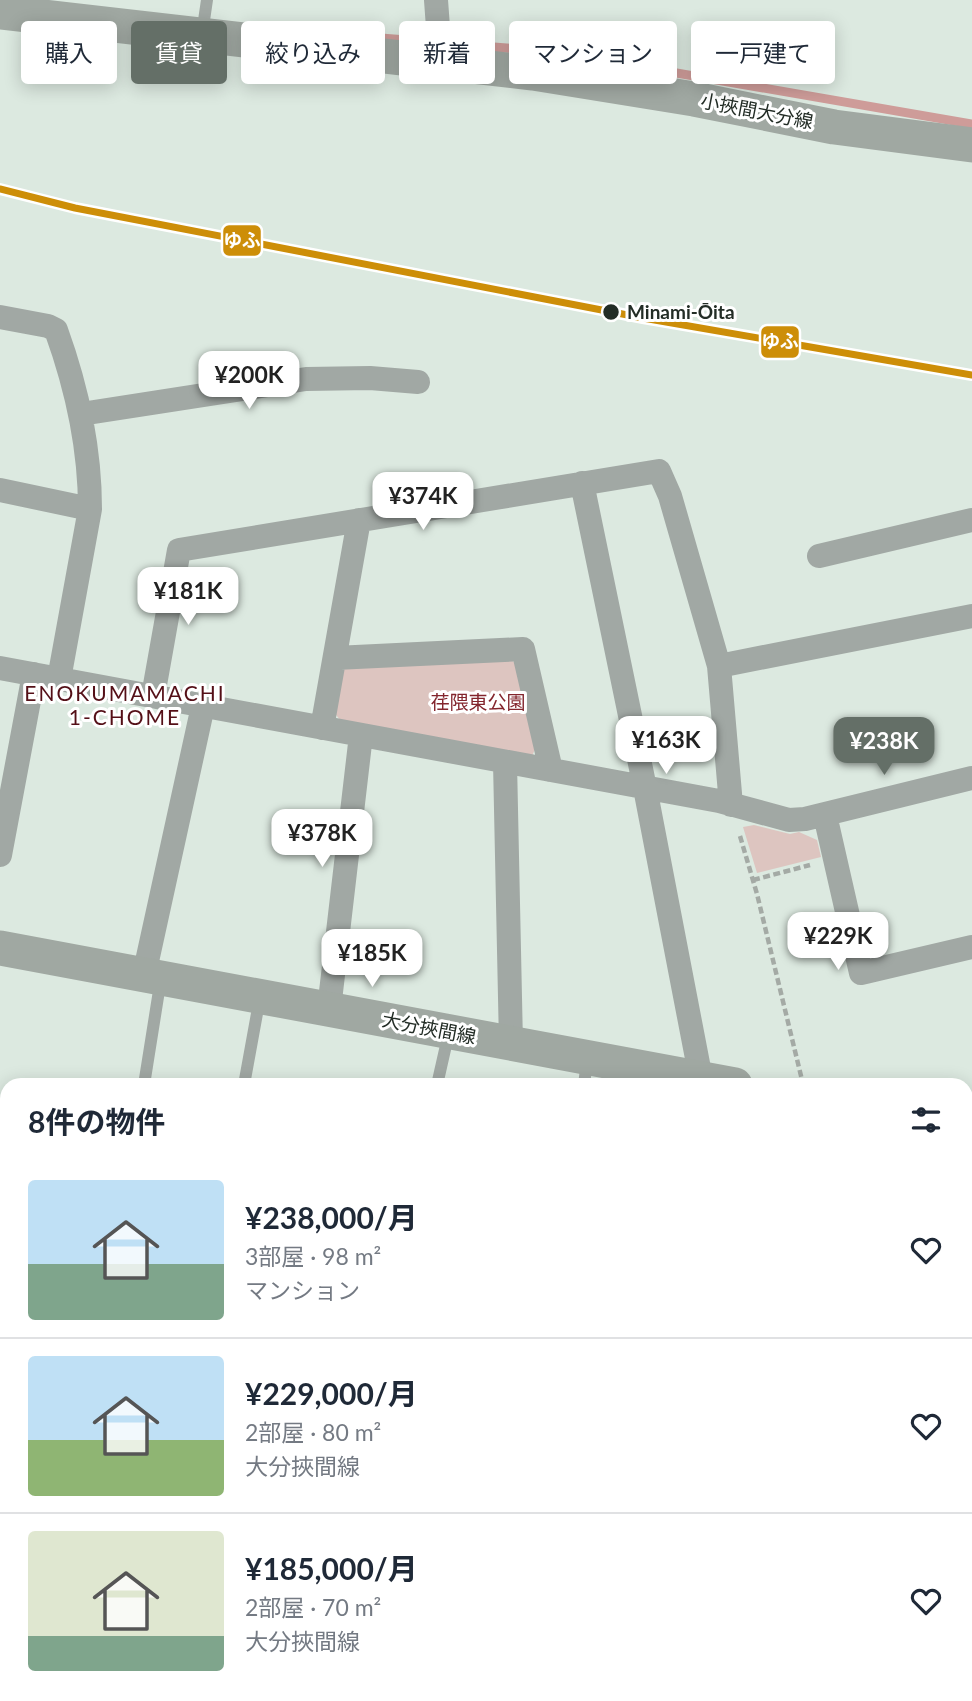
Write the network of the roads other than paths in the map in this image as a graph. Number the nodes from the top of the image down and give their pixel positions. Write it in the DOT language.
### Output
graph roads {
  1 [pos="207,0"];
  2 [pos="436,0"];
  3 [pos="0,12"];
  4 [pos="204,21"];
  5 [pos="438,21"];
  6 [pos="131,26"];
  7 [pos="227,37"];
  8 [pos="399,57"];
  9 [pos="495,69"];
  10 [pos="972,145"];
  11 [pos="0,317"];
  12 [pos="418,382"];
  13 [pos="81,414"];
  14 [pos="582,483"];
  15 [pos="0,490"];
  16 [pos="90,509"];
  17 [pos="359,520"];
  18 [pos="972,520"];
  19 [pos="819,556"];
  20 [pos="972,616"];
  21 [pos="334,658"];
  22 [pos="719,666"];
  23 [pos="0,668"];
  24 [pos="34,674"];
  25 [pos="59,679"];
  26 [pos="153,696"];
  27 [pos="203,706"];
  28 [pos="322,728"];
  29 [pos="361,735"];
  30 [pos="505,762"];
  31 [pos="551,770"];
  32 [pos="972,778"];
  33 [pos="645,788"];
  34 [pos="731,805"];
  35 [pos="825,815"];
  36 [pos="0,855"];
  37 [pos="972,947"];
  38 [pos="0,948"];
  39 [pos="153,977"];
  40 [pos="260,997"];
  41 [pos="329,1009"];
  42 [pos="449,1032"];
  43 [pos="511,1044"];
  44 [pos="586,1071"];
  45 [pos="145,1078"];
  46 [pos="245,1078"];
  47 [pos="439,1078"];
  48 [pos="687,1078"];
  49 [pos="701,1078"];
  1 -- 4 [label="lane"];
  2 -- 5 [label="street"];
  3 -- 6 [label="main road, 小挾間大分線"];
  7 -- 8 [label="main road, 小挾間大分線"];
  9 -- 10 [label="main road, 小挾間大分線"];
  11 -- 13 [label="street"];
  12 -- 13 [label="street"];
  13 -- 16 [label="street"];
  14 -- 17 [label="street"];
  14 -- 22 [label="street"];
  14 -- 33 [label="street"];
  15 -- 16 [label="street"];
  16 -- 25 [label="street"];
  17 -- 21 [label="street"];
  17 -- 26 [label="street"];
  18 -- 19 [label="street"];
  20 -- 22 [label="street"];
  21 -- 28 [label="street"];
  21 -- 31 [label="street"];
  22 -- 34 [label="street"];
  23 -- 24 [label="street"];
  24 -- 25 [label="street"];
  24 -- 36 [label="street"];
  25 -- 26 [label="street"];
  26 -- 27 [label="street"];
  27 -- 28 [label="street"];
  27 -- 39 [label="street"];
  28 -- 29 [label="street"];
  29 -- 30 [label="street"];
  29 -- 41 [label="street"];
  30 -- 31 [label="street"];
  30 -- 43 [label="street"];
  31 -- 33 [label="street"];
  32 -- 35 [label="street"];
  33 -- 34 [label="street"];
  33 -- 49 [label="street"];
  34 -- 35 [label="street"];
  35 -- 37 [label="street"];
  38 -- 39 [label="main road, 大分挾間線"];
  39 -- 40 [label="main road, 大分挾間線"];
  39 -- 45 [label="lane"];
  40 -- 41 [label="main road, 大分挾間線"];
  40 -- 46 [label="lane"];
  41 -- 42 [label="main road, 大分挾間線"];
  42 -- 43 [label="main road, 大分挾間線"];
  42 -- 47 [label="lane"];
  43 -- 44 [label="main road, 大分挾間線"];
  44 -- 48 [label="main road, 大分挾間線"];
}
